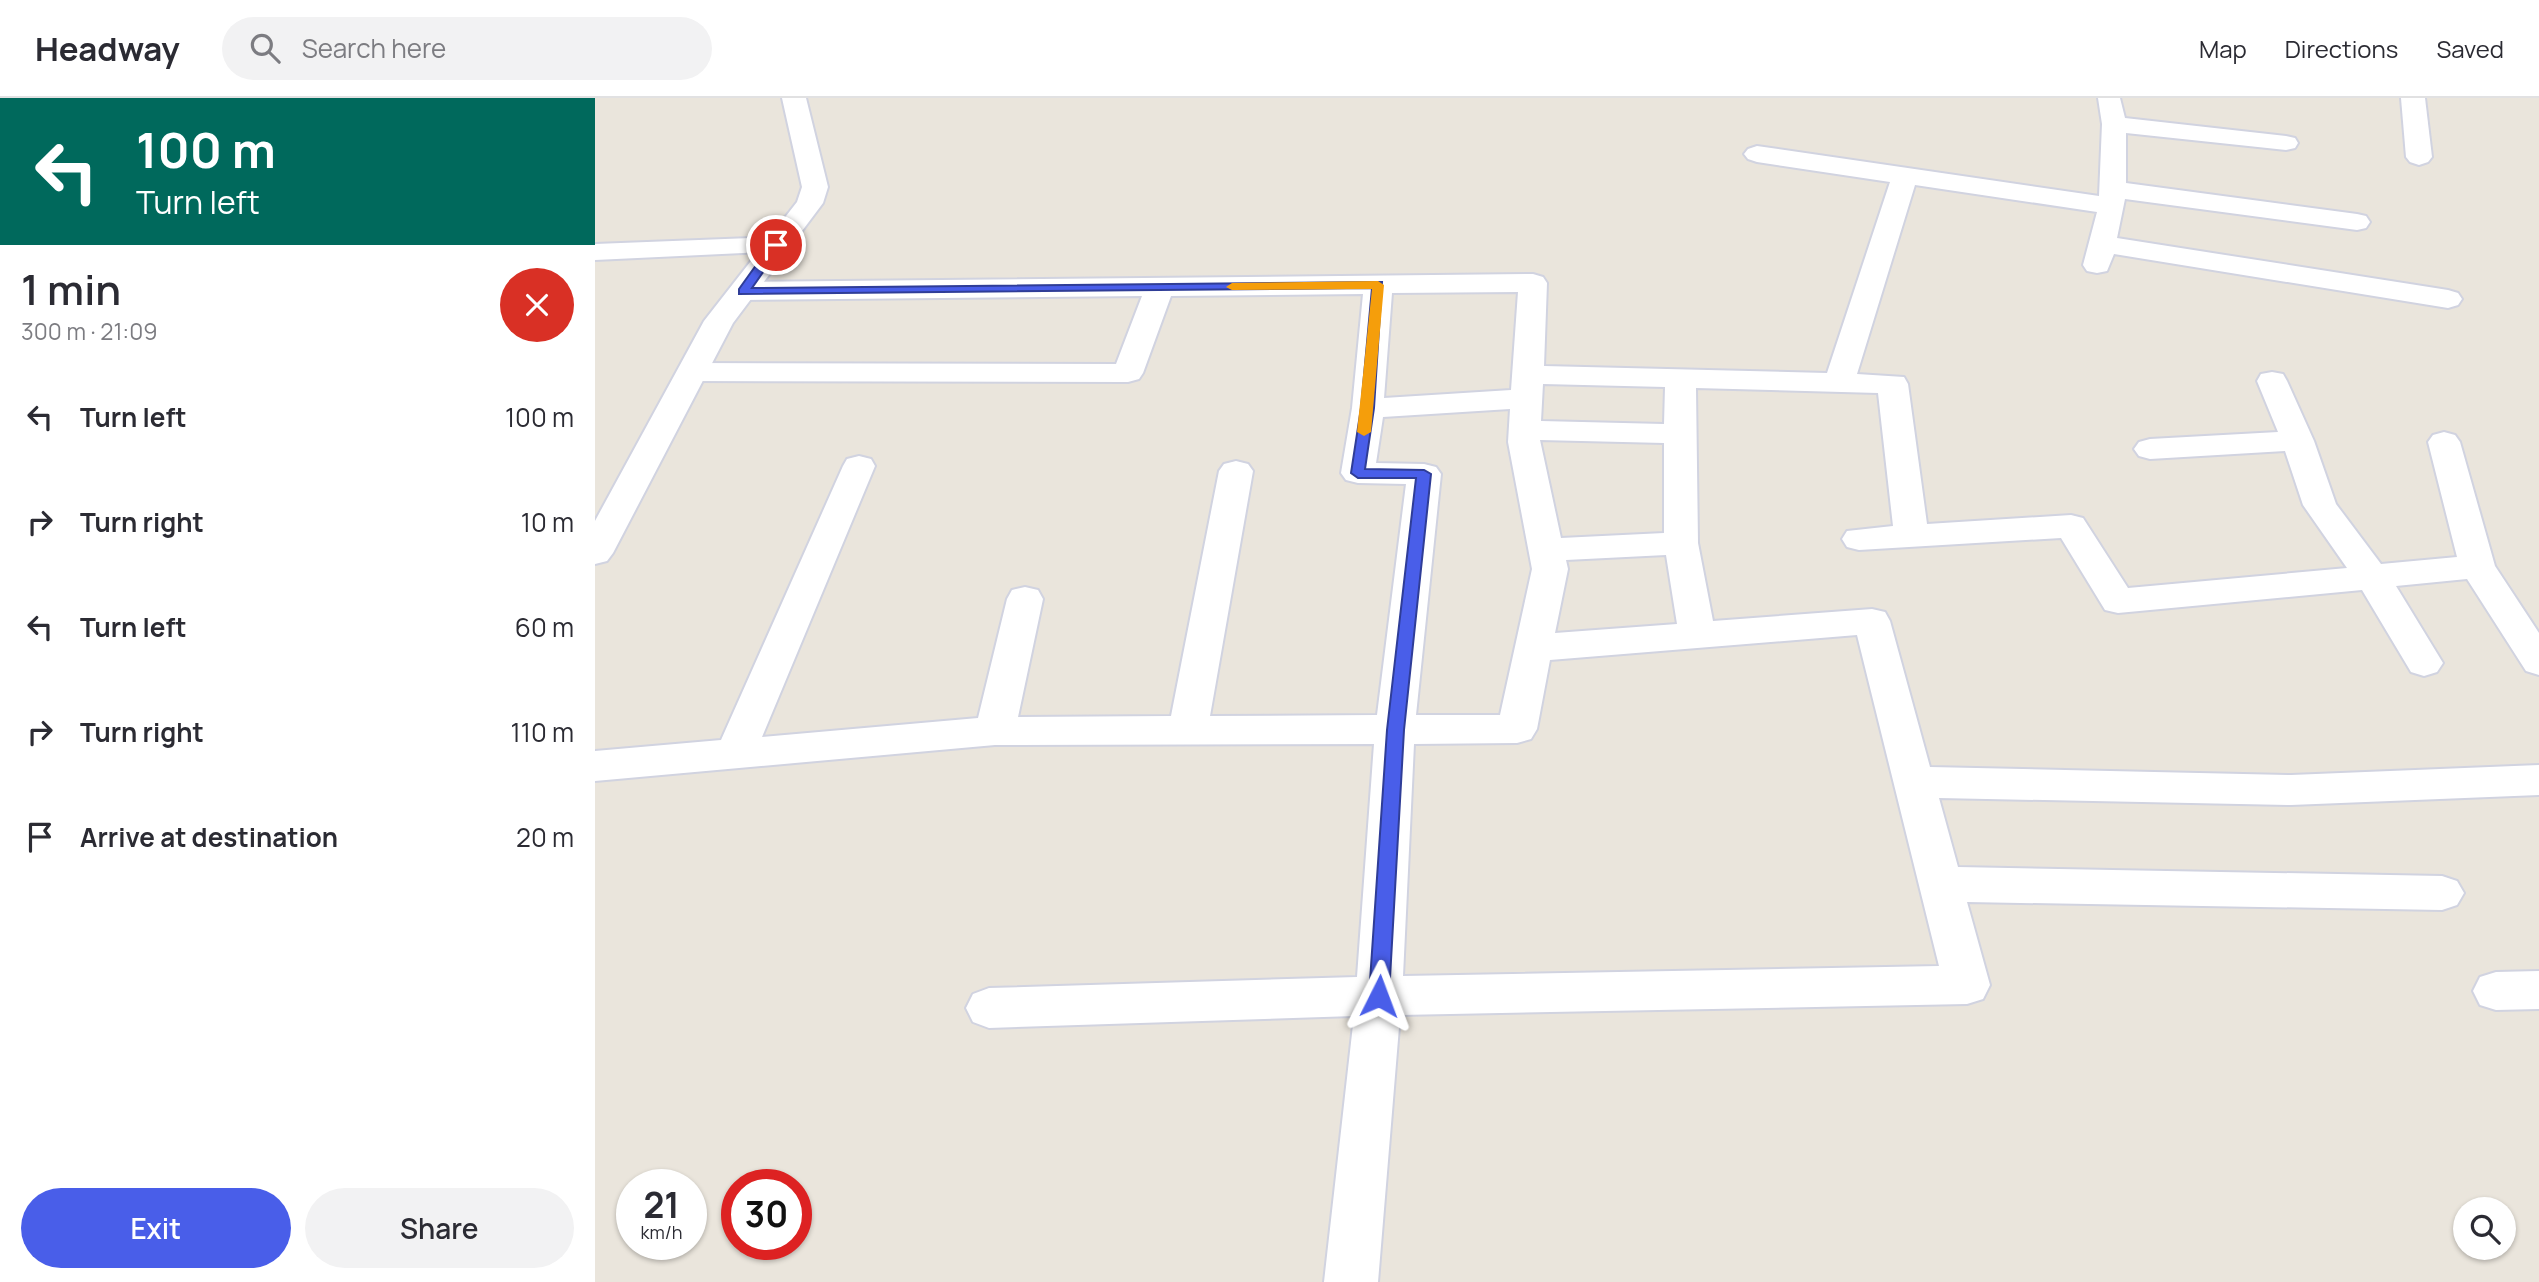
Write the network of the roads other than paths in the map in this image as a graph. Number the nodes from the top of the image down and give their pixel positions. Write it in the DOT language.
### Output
graph roads {
  1 [pos="794,98"];
  2 [pos="2109,98"];
  3 [pos="2413,98"];
  4 [pos="2114,124"];
  5 [pos="2286,143"];
  6 [pos="1757,154"];
  7 [pos="2419,157"];
  8 [pos="1905,176"];
  9 [pos="2112,197"];
  10 [pos="2357,222"];
  11 [pos="776,245"];
  12 [pos="595,251"];
  13 [pos="1378,285"];
  14 [pos="1159,288"];
  15 [pos="743,291"];
  16 [pos="2448,299"];
  17 [pos="692,372"];
  18 [pos="1680,378"];
  19 [pos="2272,381"];
  20 [pos="1839,382"];
  21 [pos="1527,401"];
  22 [pos="1368,408"];
  23 [pos="1682,435"];
  24 [pos="2298,441"];
  25 [pos="2444,442"];
  26 [pos="2150,449"];
  27 [pos="859,466"];
  28 [pos="1235,471"];
  29 [pos="1911,536"];
  30 [pos="1859,539"];
  31 [pos="1681,543"];
  32 [pos="1546,550"];
  33 [pos="595,553"];
  34 [pos="2477,567"];
  35 [pos="2372,577"];
  36 [pos="1025,599"];
  37 [pos="1697,635"];
  38 [pos="1534,648"];
  39 [pos="2539,662"];
  40 [pos="2424,663"];
  41 [pos="1188,730"];
  42 [pos="1395,730"];
  43 [pos="995,731"];
  44 [pos="735,754"];
  45 [pos="595,766"];
  46 [pos="2539,780"];
  47 [pos="1915,782"];
  48 [pos="1941,884"];
  49 [pos="2442,893"];
  50 [pos="1379,996"];
  51 [pos="989,1008"];
  52 [pos="1352,1282"];
  1 -- 11 [label="street"];
  2 -- 4 [label="street"];
  3 -- 7 [label="street"];
  4 -- 5 [label="street"];
  4 -- 9 [label="street"];
  6 -- 8 [label="street"];
  8 -- 9 [label="street"];
  8 -- 20 [label="street"];
  9 -- 10 [label="street"];
  9 -- 16 [label="street"];
  11 -- 12 [label="street"];
  11 -- 15 [label="street"];
  13 -- 14 [label="street"];
  13 -- 21 [label="street"];
  13 -- 22 [label="street"];
  14 -- 15 [label="street"];
  14 -- 17 [label="street"];
  15 -- 17 [label="street"];
  17 -- 33 [label="street"];
  18 -- 20 [label="street"];
  18 -- 21 [label="street"];
  18 -- 23 [label="street"];
  19 -- 24 [label="street"];
  20 -- 29 [label="street"];
  21 -- 22 [label="street"];
  21 -- 23 [label="street"];
  21 -- 32 [label="street"];
  22 -- 42 [label="street"];
  23 -- 31 [label="street"];
  24 -- 26 [label="street"];
  24 -- 35 [label="street"];
  25 -- 34 [label="street"];
  27 -- 44 [label="street"];
  28 -- 41 [label="street"];
  29 -- 30 [label="street"];
  29 -- 35 [label="street"];
  31 -- 32 [label="street"];
  31 -- 37 [label="street"];
  32 -- 38 [label="street"];
  34 -- 35 [label="street"];
  34 -- 39 [label="street"];
  35 -- 40 [label="street"];
  36 -- 43 [label="street"];
  37 -- 38 [label="street"];
  37 -- 47 [label="street"];
  38 -- 42 [label="street"];
  41 -- 42 [label="street"];
  41 -- 43 [label="street"];
  42 -- 50 [label="street"];
  43 -- 44 [label="street"];
  44 -- 45 [label="street"];
  46 -- 47 [label="street"];
  47 -- 48 [label="street"];
  48 -- 49 [label="street"];
  48 -- 50 [label="street"];
  50 -- 51 [label="street"];
  50 -- 52 [label="street"];
}
